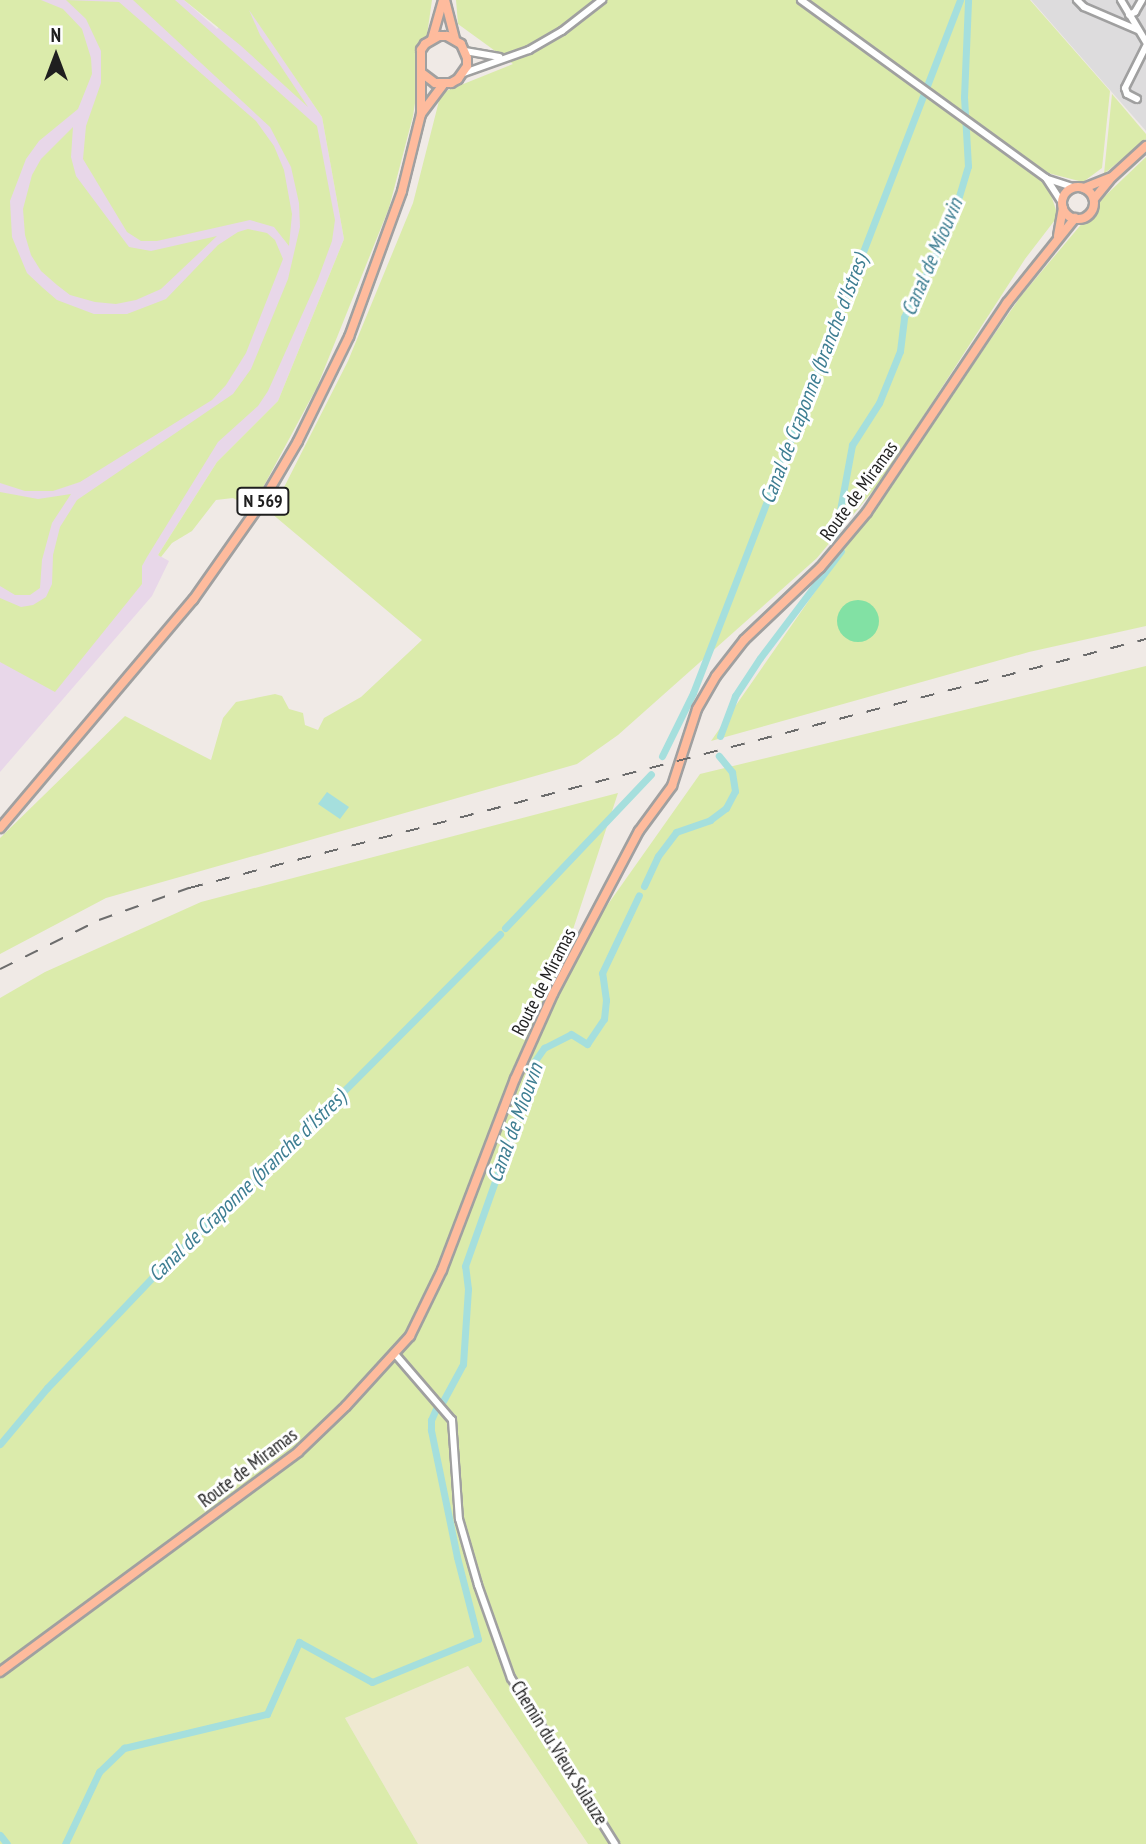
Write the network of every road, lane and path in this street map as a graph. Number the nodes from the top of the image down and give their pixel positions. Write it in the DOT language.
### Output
graph roads {
  1 [pos="444,0"];
  2 [pos="602,0"];
  3 [pos="801,0"];
  4 [pos="1077,0"];
  5 [pos="1121,0"];
  6 [pos="1140,3"];
  7 [pos="1146,10"];
  8 [pos="1129,15"];
  9 [pos="1138,30"];
  10 [pos="432,39"];
  11 [pos="455,39"];
  12 [pos="1146,44"];
  13 [pos="465,51"];
  14 [pos="501,57"];
  15 [pos="423,74"];
  16 [pos="464,74"];
  17 [pos="443,85"];
  18 [pos="1137,99"];
  19 [pos="421,114"];
  20 [pos="1146,146"];
  21 [pos="1112,177"];
  22 [pos="1046,178"];
  23 [pos="1073,187"];
  24 [pos="1084,188"];
  25 [pos="1094,199"];
  26 [pos="1062,205"];
  27 [pos="1075,218"];
  28 [pos="1057,239"];
  29 [pos="0,828"];
  30 [pos="395,1354"];
  31 [pos="0,1672"];
  32 [pos="615,1844"];
  1 -- 10 [label="main road"];
  1 -- 11 [label="main road"];
  2 -- 14 [label="street"];
  3 -- 22 [label="street"];
  4 -- 9 [label="street"];
  5 -- 8 [label="street"];
  6 -- 7 [label="street"];
  6 -- 8 [label="street"];
  8 -- 9 [label="street"];
  9 -- 12 [label="street"];
  10 -- 11 [label="main road"];
  10 -- 15 [label="main road"];
  11 -- 13 [label="main road"];
  12 -- 18 [label="street"];
  13 -- 14 [label="street"];
  13 -- 16 [label="main road"];
  14 -- 16 [label="street"];
  15 -- 17 [label="main road"];
  15 -- 19 [label="main road, N 569"];
  16 -- 17 [label="main road"];
  17 -- 19 [label="main road, N 569"];
  19 -- 29 [label="main road, N 569"];
  20 -- 21 [label="main road"];
  21 -- 24 [label="main road"];
  21 -- 25 [label="main road"];
  22 -- 23 [label="street"];
  22 -- 26 [label="street"];
  23 -- 24 [label="main road"];
  23 -- 26 [label="main road"];
  24 -- 25 [label="main road"];
  25 -- 27 [label="main road"];
  26 -- 27 [label="main road"];
  26 -- 28 [label="main road, Route de Miramas"];
  27 -- 28 [label="main road, Route de Miramas"];
  28 -- 30 [label="main road, Route de Miramas"];
  30 -- 31 [label="main road, Route de Miramas"];
  30 -- 32 [label="street, Chemin du Vieux Sulauze"];
}
